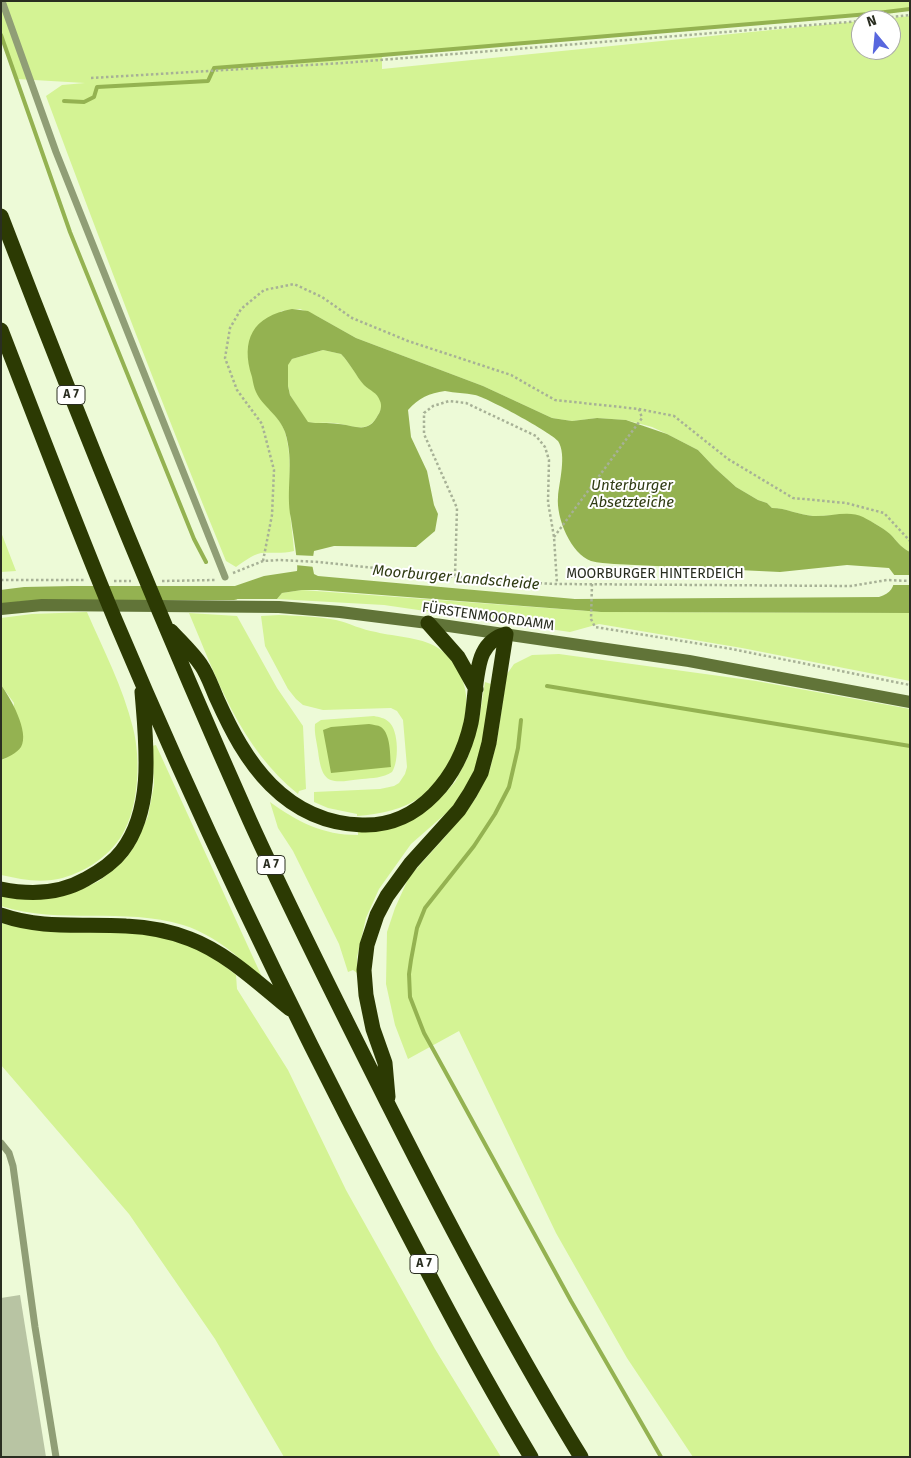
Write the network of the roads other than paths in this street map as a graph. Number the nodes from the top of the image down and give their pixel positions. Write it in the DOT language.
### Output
graph roads {
  1 [pos="2,1"];
  2 [pos="1,216"];
  3 [pos="1,330"];
  4 [pos="225,576"];
  5 [pos="1,609"];
  6 [pos="162,620"];
  7 [pos="428,623"];
  8 [pos="506,634"];
  9 [pos="141,680"];
  10 [pos="476,689"];
  11 [pos="910,702"];
  12 [pos="1,888"];
  13 [pos="1,916"];
  14 [pos="293,1011"];
  15 [pos="389,1106"];
  16 [pos="1,1143"];
  17 [pos="56,1457"];
  18 [pos="532,1457"];
  19 [pos="581,1457"];
  1 -- 4 [label="lane"];
  2 -- 6 [label="highway, A 7"];
  3 -- 9 [label="highway, A 7"];
  5 -- 7 [label="main road, FÜRSTENMOORDAMM"];
  6 -- 10 [label="highway"];
  6 -- 15 [label="highway, A 7"];
  7 -- 8 [label="main road, FÜRSTENMOORDAMM"];
  7 -- 10 [label="highway"];
  8 -- 10 [label="highway"];
  8 -- 11 [label="main road, FÜRSTENMOORDAMM"];
  8 -- 15 [label="highway"];
  9 -- 12 [label="highway"];
  9 -- 14 [label="highway, A 7"];
  13 -- 14 [label="highway"];
  14 -- 18 [label="highway, A 7"];
  15 -- 19 [label="highway, A 7"];
  16 -- 17 [label="lane"];
}
